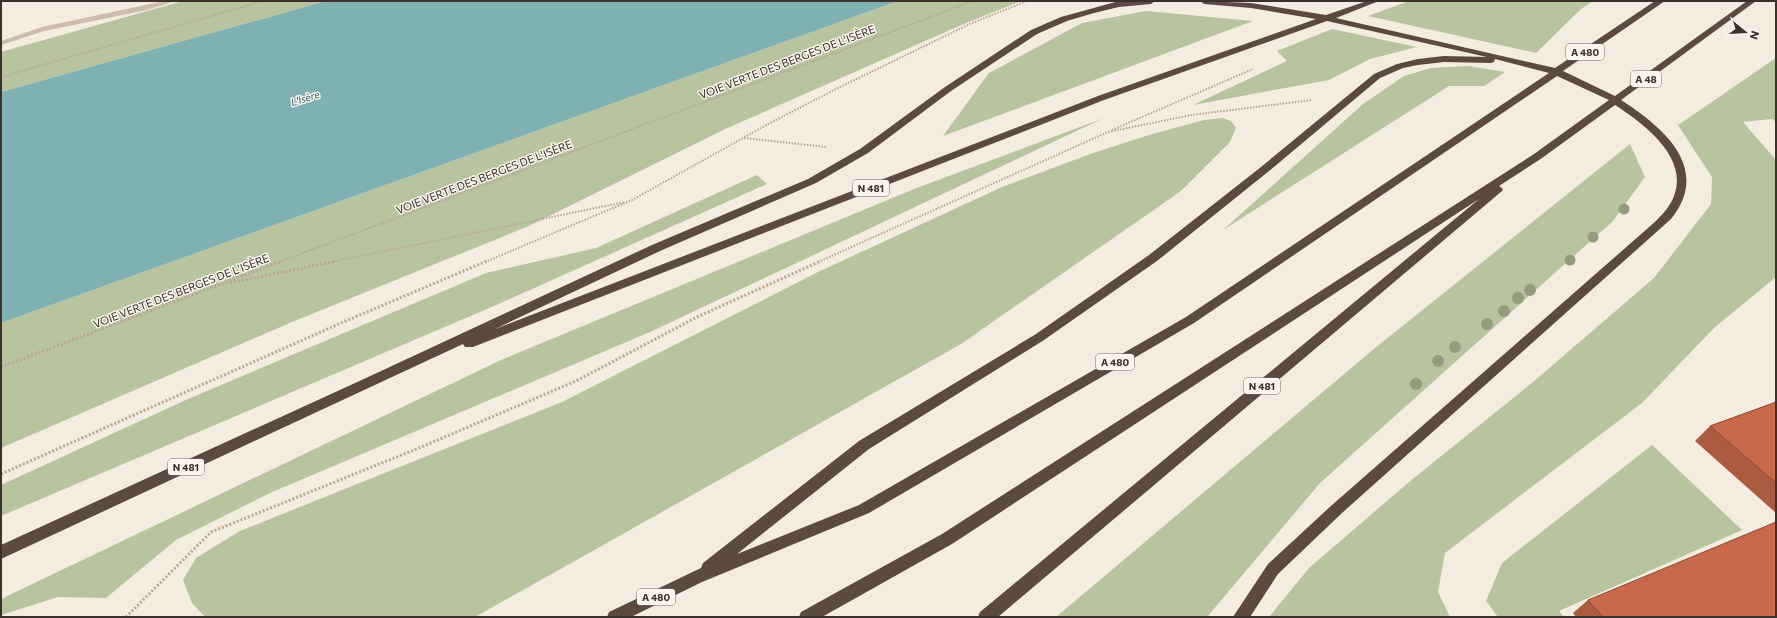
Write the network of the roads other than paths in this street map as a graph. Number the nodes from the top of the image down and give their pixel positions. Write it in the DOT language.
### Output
graph roads {
  1 [pos="172,1"];
  2 [pos="1151,1"];
  3 [pos="1204,1"];
  4 [pos="1375,1"];
  5 [pos="1661,1"];
  6 [pos="1752,1"];
  7 [pos="1,43"];
  8 [pos="1512,61"];
  9 [pos="1538,156"];
  10 [pos="371,382"];
  11 [pos="1,552"];
  12 [pos="697,577"];
  13 [pos="614,617"];
  14 [pos="808,617"];
  15 [pos="986,617"];
  16 [pos="1241,617"];
  1 -- 7 [label="lane"];
  2 -- 10 [label="highway"];
  3 -- 8 [label="highway"];
  4 -- 10 [label="highway, N 481"];
  5 -- 12 [label="highway, A 480"];
  6 -- 9 [label="highway, A 48"];
  8 -- 12 [label="highway"];
  8 -- 16 [label="highway"];
  9 -- 14 [label="highway"];
  9 -- 15 [label="highway, N 481"];
  10 -- 11 [label="highway, N 481"];
  12 -- 13 [label="highway, A 480"];
}
